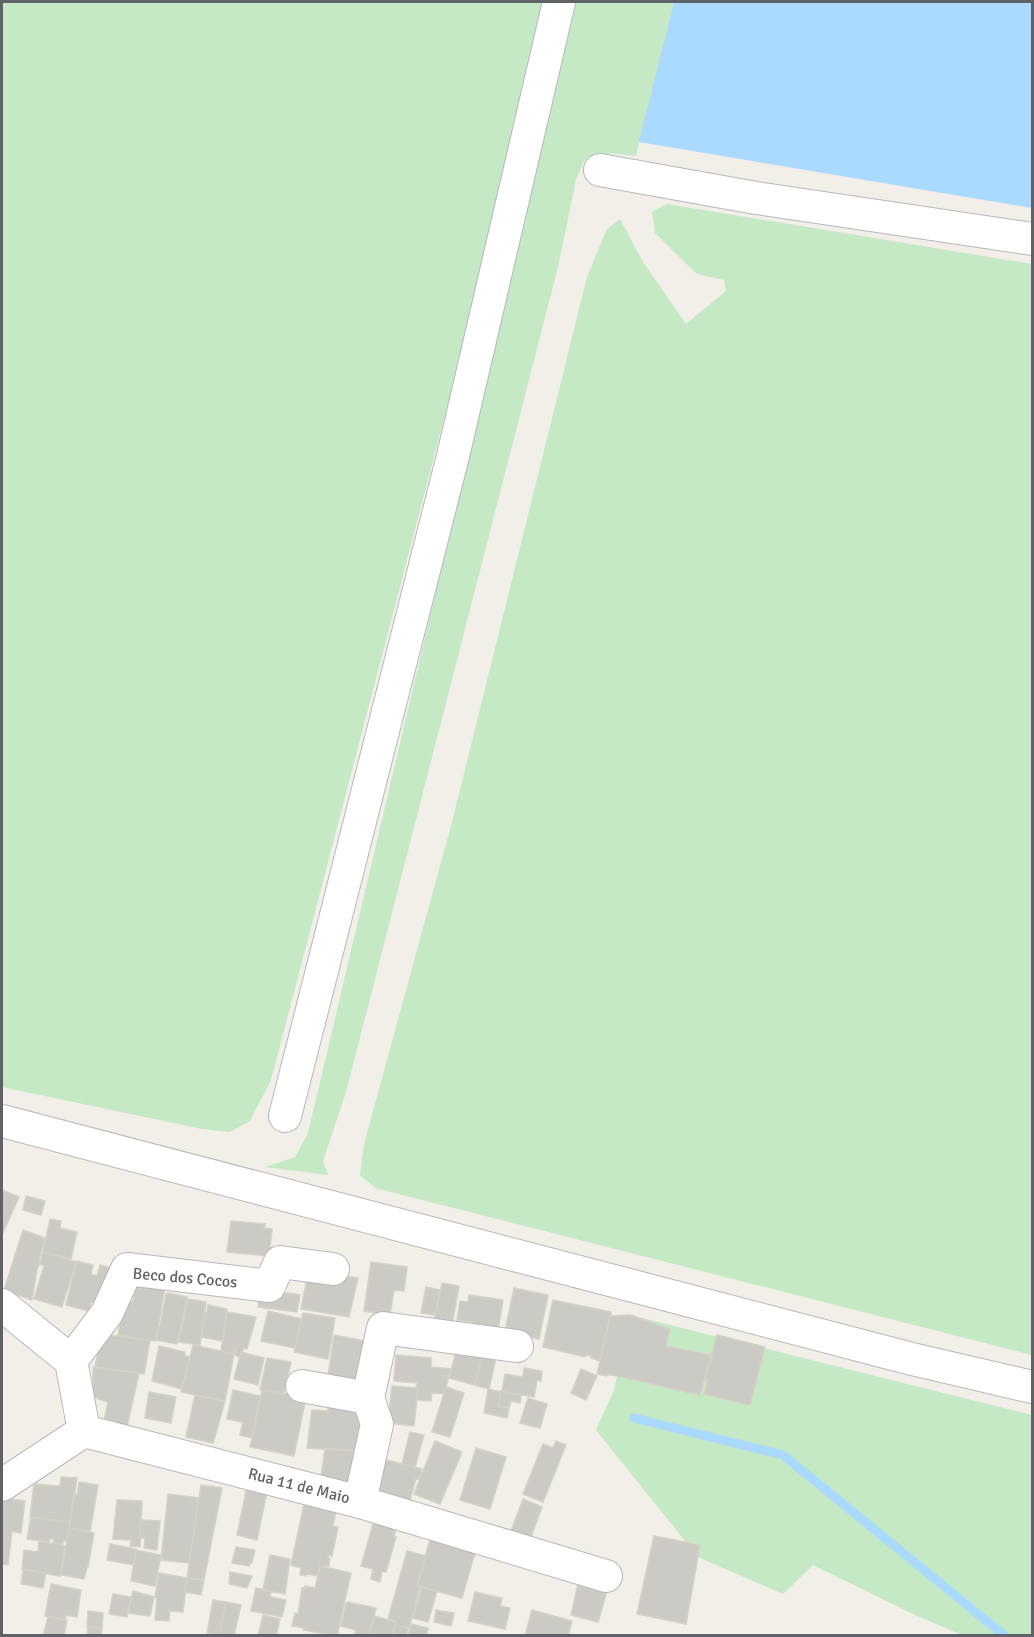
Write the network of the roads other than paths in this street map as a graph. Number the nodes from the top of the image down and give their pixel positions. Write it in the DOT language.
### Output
graph roads {
  1 [pos="559,2"];
  2 [pos="600,170"];
  3 [pos="1032,239"];
  4 [pos="285,1116"];
  5 [pos="2,1121"];
  6 [pos="333,1269"];
  7 [pos="2,1305"];
  8 [pos="517,1346"];
  9 [pos="71,1361"];
  10 [pos="302,1386"];
  11 [pos="1032,1387"];
  12 [pos="368,1398"];
  13 [pos="84,1431"];
  14 [pos="2,1485"];
  15 [pos="360,1502"];
  16 [pos="606,1576"];
  1 -- 4 [label="lane"];
  2 -- 3 [label="lane"];
  5 -- 11 [label="lane"];
  6 -- 9 [label="lane, Beco dos Cocos"];
  7 -- 9 [label="lane"];
  8 -- 12 [label="lane"];
  9 -- 13 [label="lane"];
  10 -- 12 [label="lane"];
  12 -- 15 [label="lane"];
  13 -- 14 [label="lane"];
  13 -- 15 [label="lane, Rua 11 de Maio"];
  15 -- 16 [label="lane, Rua 11 de Maio"];
}
